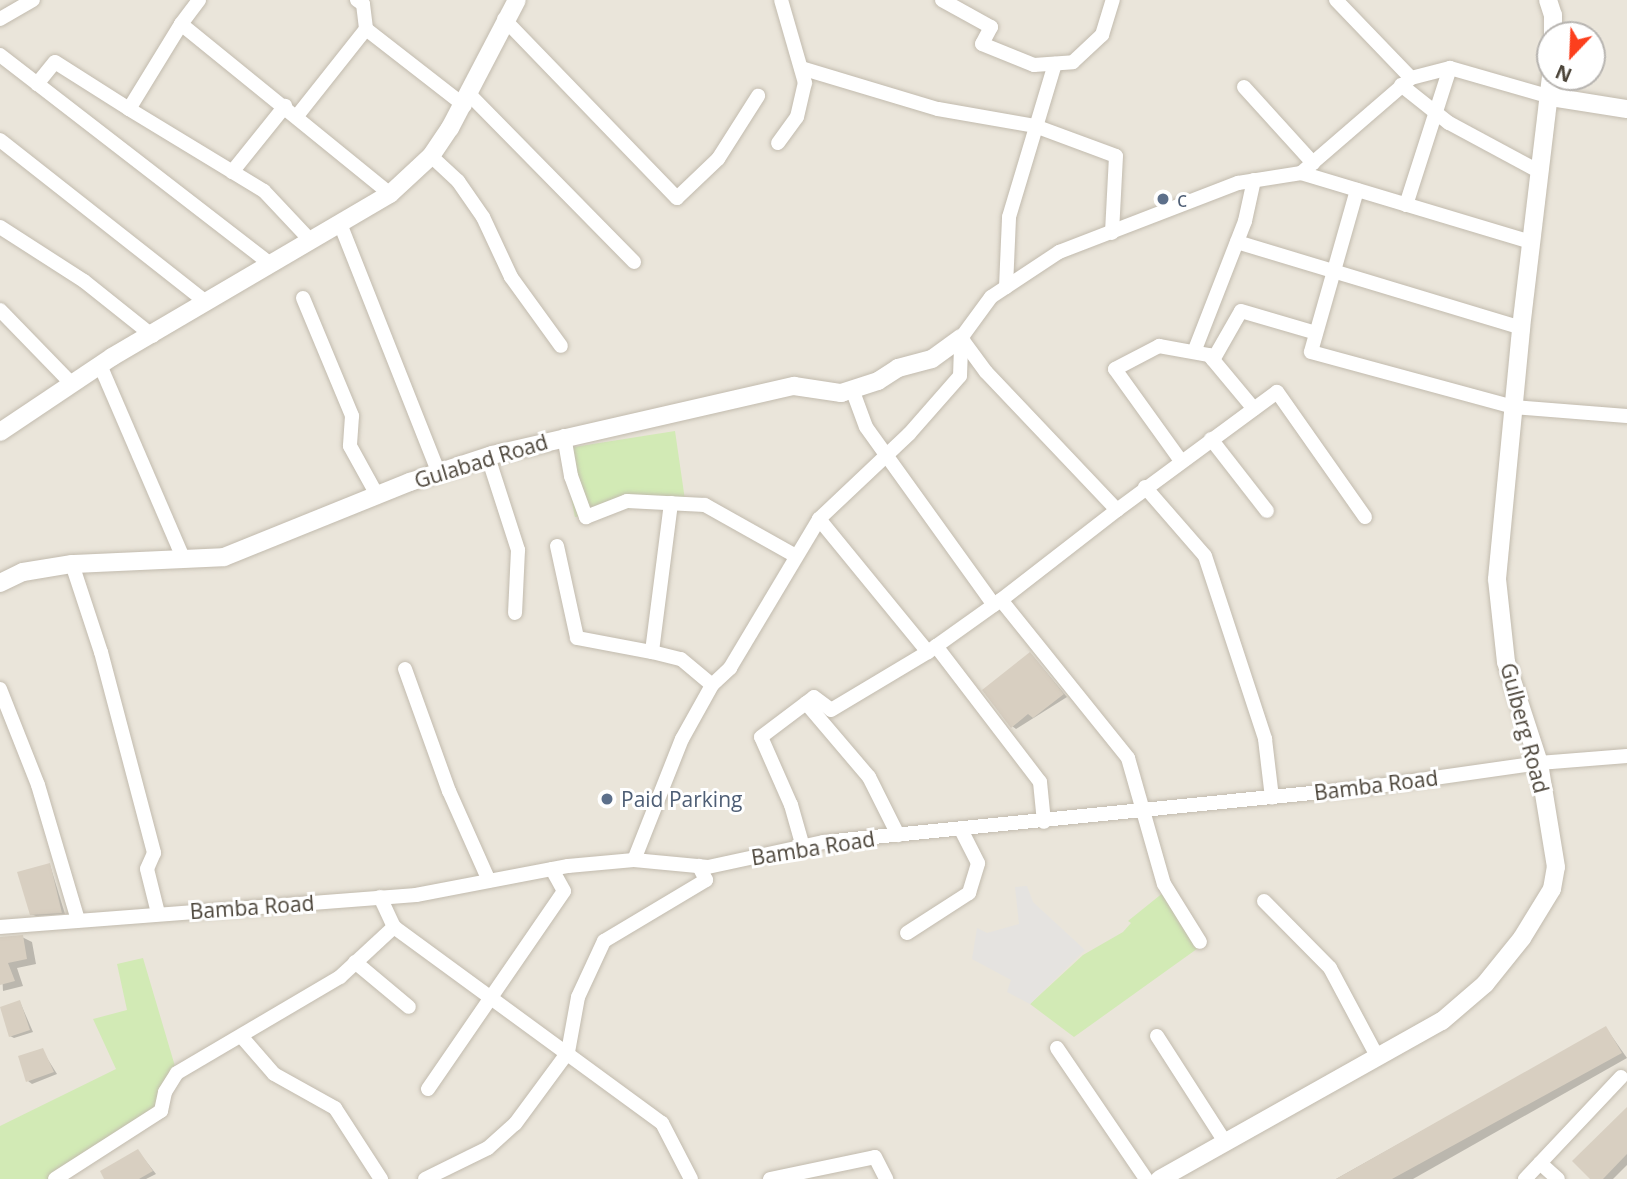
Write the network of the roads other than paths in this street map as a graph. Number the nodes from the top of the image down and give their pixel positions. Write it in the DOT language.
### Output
graph roads {
  1 [pos="33,0"];
  2 [pos="199,0"];
  3 [pos="357,0"];
  4 [pos="516,0"];
  5 [pos="781,0"];
  6 [pos="942,0"];
  7 [pos="1113,0"];
  8 [pos="1336,0"];
  9 [pos="1548,0"];
  10 [pos="0,19"];
  11 [pos="504,19"];
  12 [pos="1553,21"];
  13 [pos="181,24"];
  14 [pos="366,29"];
  15 [pos="0,55"];
  16 [pos="1055,64"];
  17 [pos="801,68"];
  18 [pos="1450,68"];
  19 [pos="1406,82"];
  20 [pos="37,84"];
  21 [pos="1244,87"];
  22 [pos="1550,91"];
  23 [pos="758,96"];
  24 [pos="1550,97"];
  25 [pos="467,100"];
  26 [pos="129,109"];
  27 [pos="1627,109"];
  28 [pos="291,111"];
  29 [pos="1434,111"];
  30 [pos="1035,126"];
  31 [pos="0,140"];
  32 [pos="778,143"];
  33 [pos="431,156"];
  34 [pos="1313,163"];
  35 [pos="232,172"];
  36 [pos="1540,172"];
  37 [pos="1301,173"];
  38 [pos="1254,180"];
  39 [pos="1357,190"];
  40 [pos="390,194"];
  41 [pos="1406,205"];
  42 [pos="341,226"];
  43 [pos="0,227"];
  44 [pos="1112,233"];
  45 [pos="311,241"];
  46 [pos="1237,242"];
  47 [pos="1531,242"];
  48 [pos="268,262"];
  49 [pos="634,262"];
  50 [pos="1333,271"];
  51 [pos="1006,287"];
  52 [pos="303,298"];
  53 [pos="205,302"];
  54 [pos="0,310"];
  55 [pos="1521,328"];
  56 [pos="1316,333"];
  57 [pos="153,336"];
  58 [pos="961,338"];
  59 [pos="561,346"];
  60 [pos="1194,352"];
  61 [pos="1213,360"];
  62 [pos="100,365"];
  63 [pos="72,384"];
  64 [pos="852,389"];
  65 [pos="1513,407"];
  66 [pos="1254,409"];
  67 [pos="1627,416"];
  68 [pos="0,432"];
  69 [pos="564,436"];
  70 [pos="1211,439"];
  71 [pos="887,456"];
  72 [pos="488,457"];
  73 [pos="1181,461"];
  74 [pos="439,472"];
  75 [pos="1146,487"];
  76 [pos="377,495"];
  77 [pos="671,503"];
  78 [pos="1117,510"];
  79 [pos="1267,511"];
  80 [pos="1365,517"];
  81 [pos="820,519"];
  82 [pos="557,546"];
  83 [pos="796,556"];
  84 [pos="184,558"];
  85 [pos="72,564"];
  86 [pos="0,583"];
  87 [pos="997,602"];
  88 [pos="515,613"];
  89 [pos="932,649"];
  90 [pos="652,652"];
  91 [pos="405,669"];
  92 [pos="712,685"];
  93 [pos="0,690"];
  94 [pos="806,703"];
  95 [pos="1627,756"];
  96 [pos="1539,763"];
  97 [pos="1272,798"];
  98 [pos="1140,812"];
  99 [pos="1044,822"];
  100 [pos="961,830"];
  101 [pos="898,835"];
  102 [pos="803,846"];
  103 [pos="635,860"];
  104 [pos="699,866"];
  105 [pos="552,869"];
  106 [pos="489,881"];
  107 [pos="380,897"];
  108 [pos="1264,901"];
  109 [pos="158,913"];
  110 [pos="78,919"];
  111 [pos="0,927"];
  112 [pos="394,927"];
  113 [pos="907,933"];
  114 [pos="1200,942"];
  115 [pos="355,962"];
  116 [pos="494,997"];
  117 [pos="409,1007"];
  118 [pos="241,1036"];
  119 [pos="1157,1036"];
  120 [pos="1058,1048"];
  121 [pos="568,1052"];
  122 [pos="1378,1058"];
  123 [pos="1621,1077"];
  124 [pos="428,1089"];
  125 [pos="1225,1142"];
  126 [pos="1540,1163"];
  127 [pos="55,1179"];
  128 [pos="381,1179"];
  129 [pos="425,1179"];
  130 [pos="691,1179"];
  131 [pos="770,1179"];
  132 [pos="886,1179"];
  133 [pos="1146,1179"];
  134 [pos="1160,1179"];
  135 [pos="1525,1179"];
  136 [pos="1558,1179"];
  1 -- 10 [label="street"];
  2 -- 13 [label="street"];
  3 -- 14 [label="street"];
  4 -- 11 [label="street"];
  5 -- 17 [label="street"];
  6 -- 16 [label="street"];
  7 -- 16 [label="street"];
  8 -- 19 [label="street"];
  9 -- 12 [label="street"];
  11 -- 23 [label="street"];
  11 -- 25 [label="street"];
  13 -- 26 [label="street"];
  13 -- 28 [label="street"];
  14 -- 25 [label="street"];
  14 -- 28 [label="street"];
  15 -- 20 [label="street"];
  16 -- 30 [label="street"];
  17 -- 30 [label="street"];
  17 -- 32 [label="street"];
  18 -- 19 [label="street"];
  18 -- 24 [label="street"];
  18 -- 29 [label="street"];
  19 -- 29 [label="street"];
  19 -- 34 [label="street"];
  20 -- 26 [label="street"];
  20 -- 48 [label="street"];
  21 -- 34 [label="street"];
  22 -- 24 [label="street, Gulberg Road"];
  24 -- 27 [label="street"];
  24 -- 36 [label="street, Gulberg Road"];
  25 -- 33 [label="street"];
  25 -- 49 [label="street"];
  26 -- 35 [label="street"];
  28 -- 35 [label="street"];
  28 -- 40 [label="street"];
  29 -- 36 [label="street"];
  29 -- 41 [label="street"];
  30 -- 44 [label="street"];
  30 -- 51 [label="street"];
  31 -- 53 [label="street"];
  33 -- 40 [label="street"];
  33 -- 59 [label="street"];
  34 -- 37 [label="street"];
  35 -- 45 [label="street"];
  36 -- 47 [label="street, Gulberg Road"];
  37 -- 38 [label="street"];
  37 -- 39 [label="street"];
  38 -- 44 [label="street"];
  38 -- 46 [label="street"];
  39 -- 41 [label="street"];
  39 -- 50 [label="street"];
  40 -- 42 [label="street"];
  41 -- 47 [label="street"];
  42 -- 45 [label="street"];
  42 -- 74 [label="street"];
  43 -- 57 [label="street"];
  44 -- 51 [label="street"];
  45 -- 48 [label="street"];
  46 -- 50 [label="street"];
  46 -- 60 [label="street"];
  47 -- 55 [label="street, Gulberg Road"];
  48 -- 53 [label="street"];
  50 -- 55 [label="street"];
  50 -- 56 [label="street"];
  51 -- 58 [label="street"];
  52 -- 76 [label="street"];
  53 -- 57 [label="street"];
  54 -- 63 [label="street"];
  55 -- 65 [label="street, Gulberg Road"];
  56 -- 61 [label="street"];
  56 -- 65 [label="street"];
  57 -- 62 [label="street"];
  58 -- 64 [label="street, Gulabad Road"];
  58 -- 71 [label="street"];
  58 -- 78 [label="street"];
  60 -- 61 [label="street"];
  60 -- 73 [label="street"];
  61 -- 66 [label="street"];
  62 -- 63 [label="street"];
  62 -- 84 [label="street"];
  63 -- 68 [label="street"];
  64 -- 69 [label="street, Gulabad Road"];
  64 -- 71 [label="street"];
  65 -- 67 [label="street"];
  65 -- 96 [label="street, Gulberg Road"];
  66 -- 70 [label="street"];
  66 -- 80 [label="street"];
  69 -- 72 [label="street, Gulabad Road"];
  69 -- 77 [label="street"];
  70 -- 73 [label="street"];
  70 -- 79 [label="street"];
  71 -- 81 [label="street"];
  71 -- 87 [label="street"];
  72 -- 74 [label="street, Gulabad Road"];
  72 -- 88 [label="street"];
  73 -- 75 [label="street"];
  74 -- 76 [label="street, Gulabad Road"];
  75 -- 78 [label="street"];
  75 -- 97 [label="street"];
  76 -- 84 [label="street, Gulabad Road"];
  77 -- 83 [label="street"];
  77 -- 90 [label="street"];
  78 -- 87 [label="street"];
  81 -- 83 [label="street"];
  81 -- 89 [label="street"];
  82 -- 90 [label="street"];
  83 -- 92 [label="street"];
  84 -- 85 [label="street, Gulabad Road"];
  85 -- 86 [label="street, Gulabad Road"];
  85 -- 109 [label="street"];
  87 -- 89 [label="street"];
  87 -- 98 [label="street"];
  89 -- 94 [label="street"];
  89 -- 99 [label="street"];
  90 -- 92 [label="street"];
  91 -- 106 [label="street"];
  92 -- 103 [label="street"];
  93 -- 110 [label="street"];
  94 -- 101 [label="street"];
  94 -- 102 [label="street"];
  95 -- 96 [label="street, Bamba Road"];
  96 -- 97 [label="street, Bamba Road"];
  96 -- 122 [label="street, Gulberg Road"];
  97 -- 98 [label="street, Bamba Road"];
  98 -- 99 [label="street, Bamba Road"];
  98 -- 114 [label="street"];
  99 -- 100 [label="street, Bamba Road"];
  100 -- 101 [label="street, Bamba Road"];
  100 -- 113 [label="street"];
  101 -- 102 [label="street, Bamba Road"];
  102 -- 104 [label="street, Bamba Road"];
  103 -- 104 [label="street, Bamba Road"];
  103 -- 105 [label="street, Bamba Road"];
  104 -- 121 [label="street"];
  105 -- 106 [label="street, Bamba Road"];
  105 -- 116 [label="street"];
  106 -- 107 [label="street, Bamba Road"];
  107 -- 109 [label="street, Bamba Road"];
  107 -- 112 [label="street"];
  108 -- 122 [label="street"];
  109 -- 110 [label="street, Bamba Road"];
  110 -- 111 [label="street, Bamba Road"];
  112 -- 115 [label="street"];
  112 -- 116 [label="street"];
  115 -- 117 [label="street"];
  115 -- 118 [label="street"];
  116 -- 121 [label="street"];
  116 -- 124 [label="street"];
  118 -- 127 [label="street"];
  118 -- 128 [label="street"];
  119 -- 125 [label="street"];
  120 -- 133 [label="street"];
  121 -- 129 [label="street"];
  121 -- 130 [label="street"];
  122 -- 125 [label="street, Gulberg Road"];
  123 -- 126 [label="street"];
  125 -- 134 [label="street, Gulberg Road"];
  126 -- 135 [label="street"];
  126 -- 136 [label="street"];
  131 -- 132 [label="street"];
}
